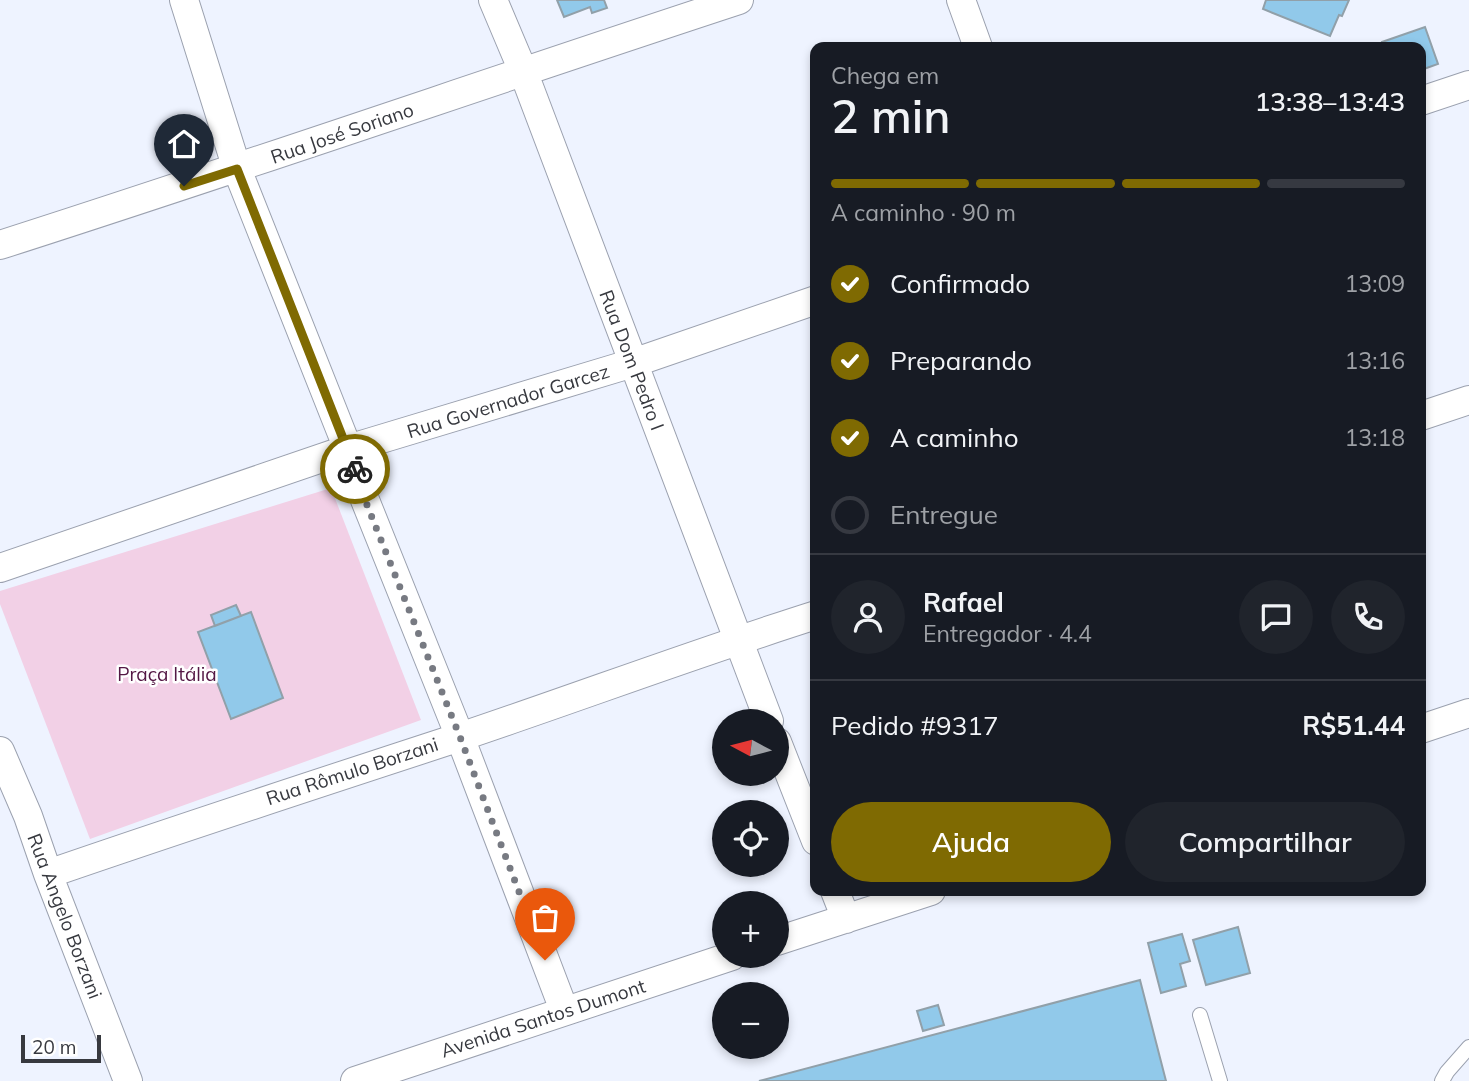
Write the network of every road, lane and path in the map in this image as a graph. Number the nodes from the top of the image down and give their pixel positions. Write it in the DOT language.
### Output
graph roads {
  1 [pos="184,0"];
  2 [pos="494,0"];
  3 [pos="738,0"];
  4 [pos="961,0"];
  5 [pos="976,42"];
  6 [pos="523,71"];
  7 [pos="1467,92"];
  8 [pos="1426,100"];
  9 [pos="237,169"];
  10 [pos="0,245"];
  11 [pos="810,302"];
  12 [pos="633,363"];
  13 [pos="1469,400"];
  14 [pos="1426,414"];
  15 [pos="348,449"];
  16 [pos="0,568"];
  17 [pos="810,617"];
  18 [pos="737,640"];
  19 [pos="764,709"];
  20 [pos="1469,713"];
  21 [pos="1426,727"];
  22 [pos="460,737"];
  23 [pos="0,751"];
  24 [pos="789,772"];
  25 [pos="810,826"];
  26 [pos="48,874"];
  27 [pos="837,896"];
  28 [pos="916,896"];
  29 [pos="846,919"];
  30 [pos="789,937"];
  31 [pos="712,962"];
  32 [pos="564,1010"];
  33 [pos="1200,1015"];
  34 [pos="1469,1047"];
  35 [pos="128,1081"];
  36 [pos="355,1081"];
  37 [pos="1220,1081"];
  38 [pos="1442,1081"];
  1 -- 9 [label="street"];
  2 -- 6 [label="street, Rua Dom Pedro I"];
  3 -- 6 [label="street, Rua José Soriano"];
  4 -- 5 [label="street"];
  6 -- 9 [label="street, Rua José Soriano"];
  6 -- 12 [label="street, Rua Dom Pedro I"];
  7 -- 8 [label="street"];
  9 -- 10 [label="street, Rua José Soriano"];
  9 -- 15 [label="street"];
  11 -- 12 [label="street, Rua Governador Garcez"];
  12 -- 15 [label="street, Rua Governador Garcez"];
  12 -- 18 [label="street, Rua Dom Pedro I"];
  13 -- 14 [label="street"];
  15 -- 16 [label="street, Rua Governador Garcez"];
  15 -- 22 [label="street"];
  17 -- 18 [label="street, Rua Rômulo Borzani"];
  18 -- 19 [label="street, Rua Dom Pedro I"];
  18 -- 22 [label="street, Rua Rômulo Borzani"];
  20 -- 21 [label="street"];
  22 -- 26 [label="street, Rua Rômulo Borzani"];
  22 -- 32 [label="street"];
  23 -- 26 [label="street, Rua Angelo Borzani"];
  24 -- 25 [label="street"];
  26 -- 35 [label="street, Rua Angelo Borzani"];
  27 -- 29 [label="street"];
  28 -- 29 [label="street"];
  29 -- 30 [label="street"];
  31 -- 32 [label="street, Avenida Santos Dumont"];
  32 -- 36 [label="street, Avenida Santos Dumont"];
  33 -- 37 [label="lane"];
  34 -- 38 [label="lane"];
}
